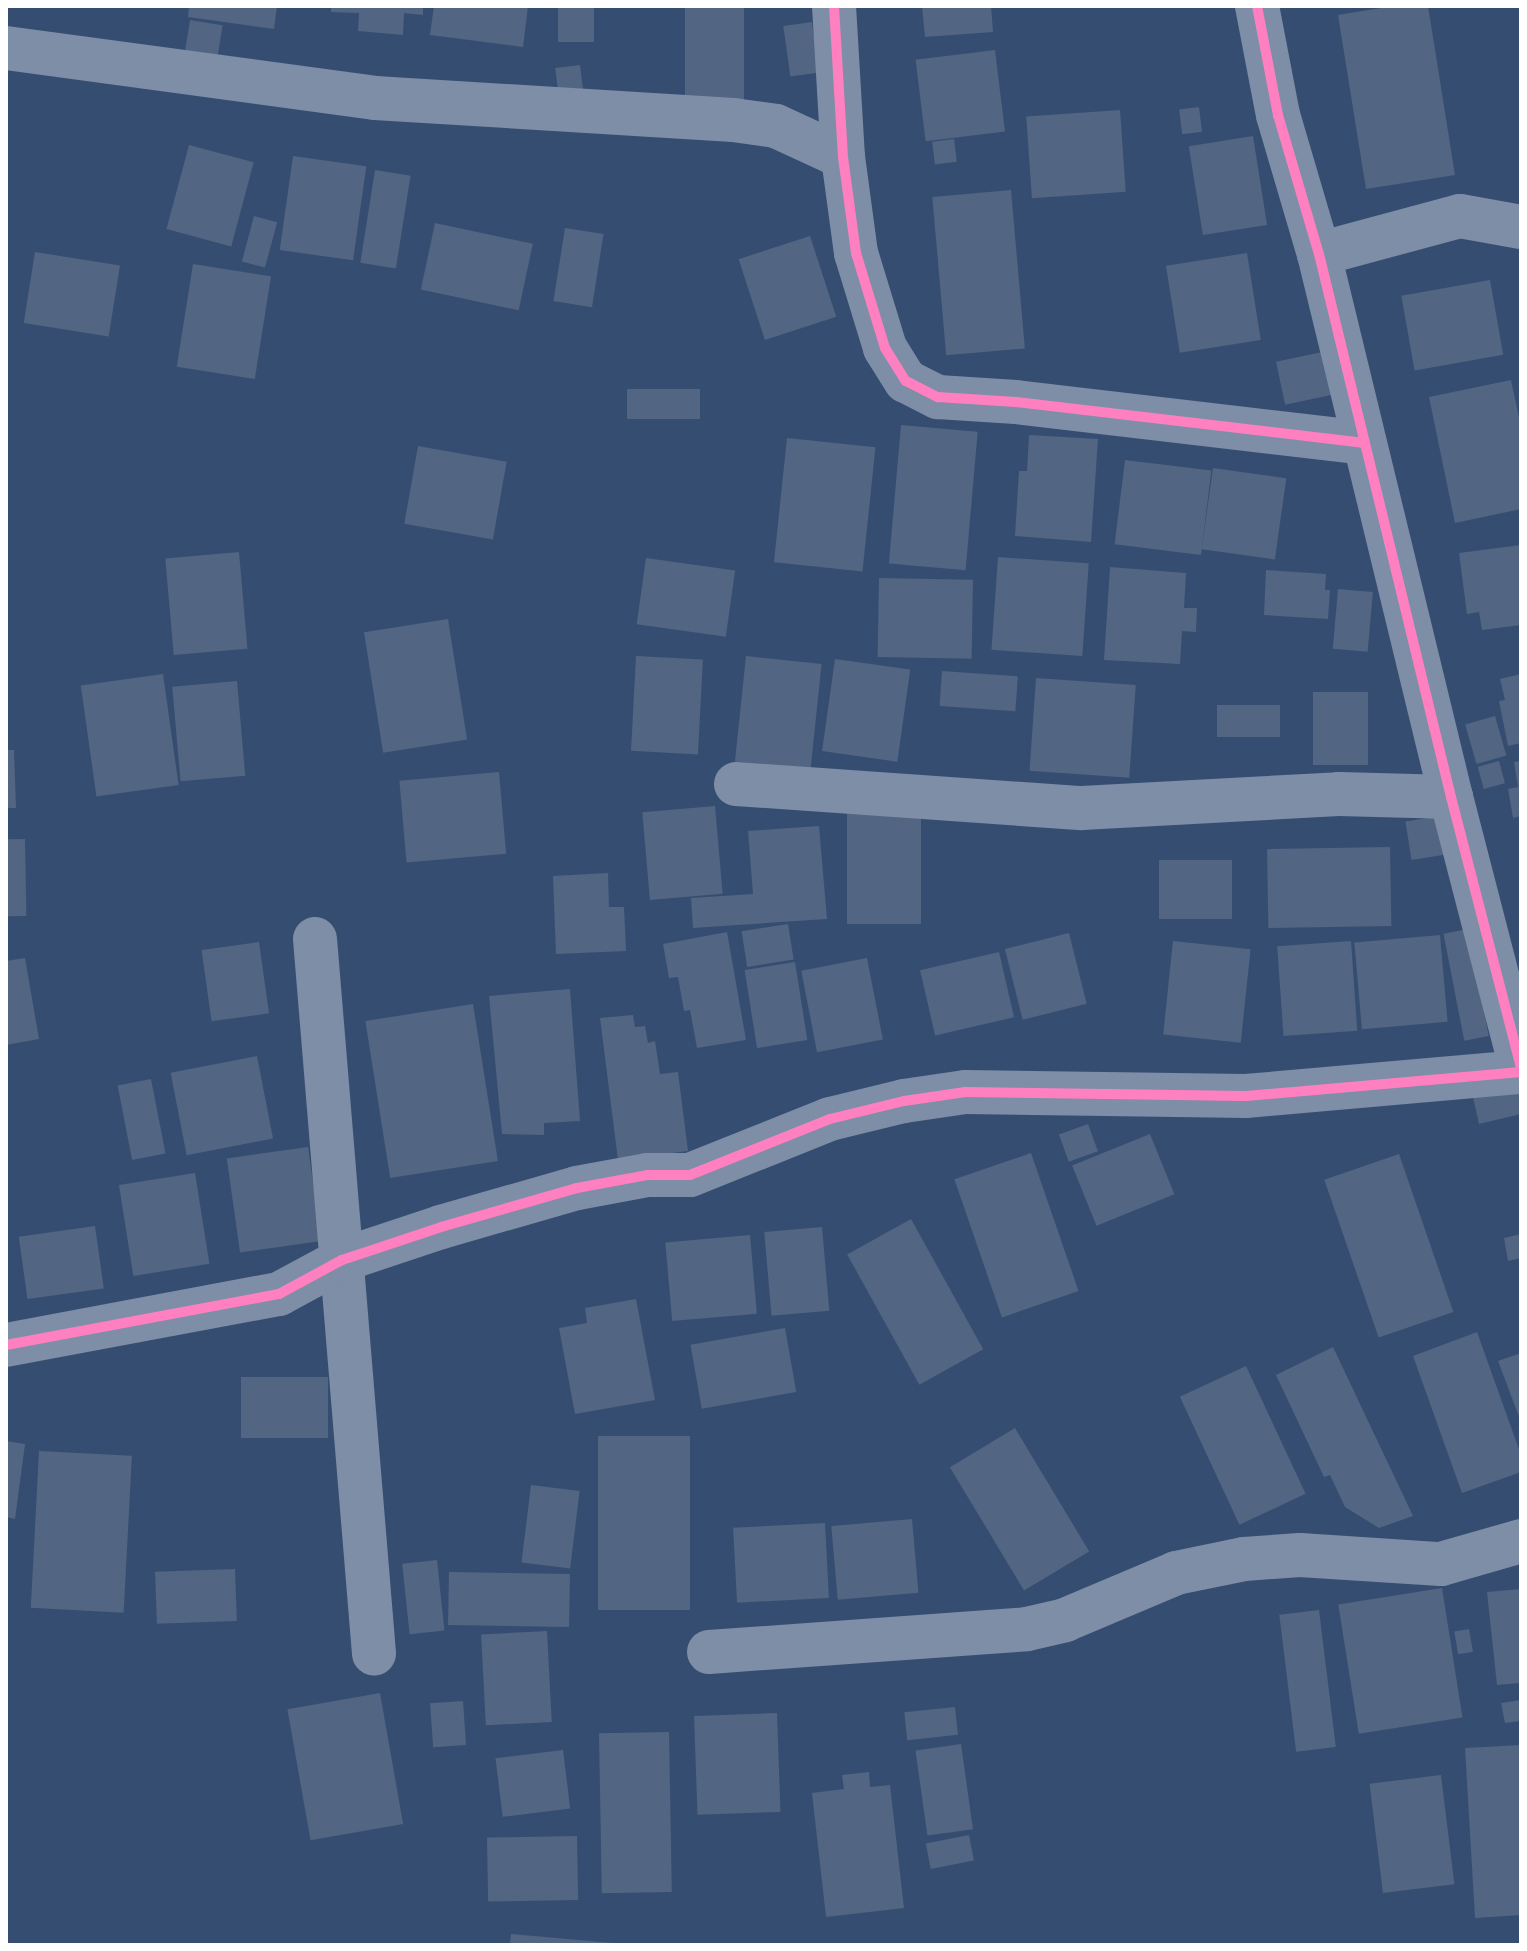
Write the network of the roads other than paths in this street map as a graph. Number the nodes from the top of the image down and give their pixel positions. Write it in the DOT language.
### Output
graph roads {
  1 [pos="834,6"];
  2 [pos="1257,6"];
  3 [pos="6,48"];
  4 [pos="843,157"];
  5 [pos="1521,227"];
  6 [pos="1319,254"];
  7 [pos="1365,443"];
  8 [pos="736,784"];
  9 [pos="1451,797"];
  10 [pos="315,939"];
  11 [pos="1521,1070"];
  12 [pos="342,1260"];
  13 [pos="6,1345"];
  14 [pos="1521,1541"];
  15 [pos="709,1652"];
  16 [pos="374,1654"];
  1 -- 4 [label="street"];
  2 -- 6 [label="street"];
  3 -- 4 [label="street"];
  4 -- 7 [label="street"];
  5 -- 6 [label="street"];
  6 -- 7 [label="street"];
  7 -- 9 [label="street"];
  8 -- 9 [label="street"];
  9 -- 11 [label="street"];
  10 -- 12 [label="street"];
  11 -- 12 [label="street"];
  12 -- 13 [label="street"];
  12 -- 16 [label="street"];
  14 -- 15 [label="street"];
}
